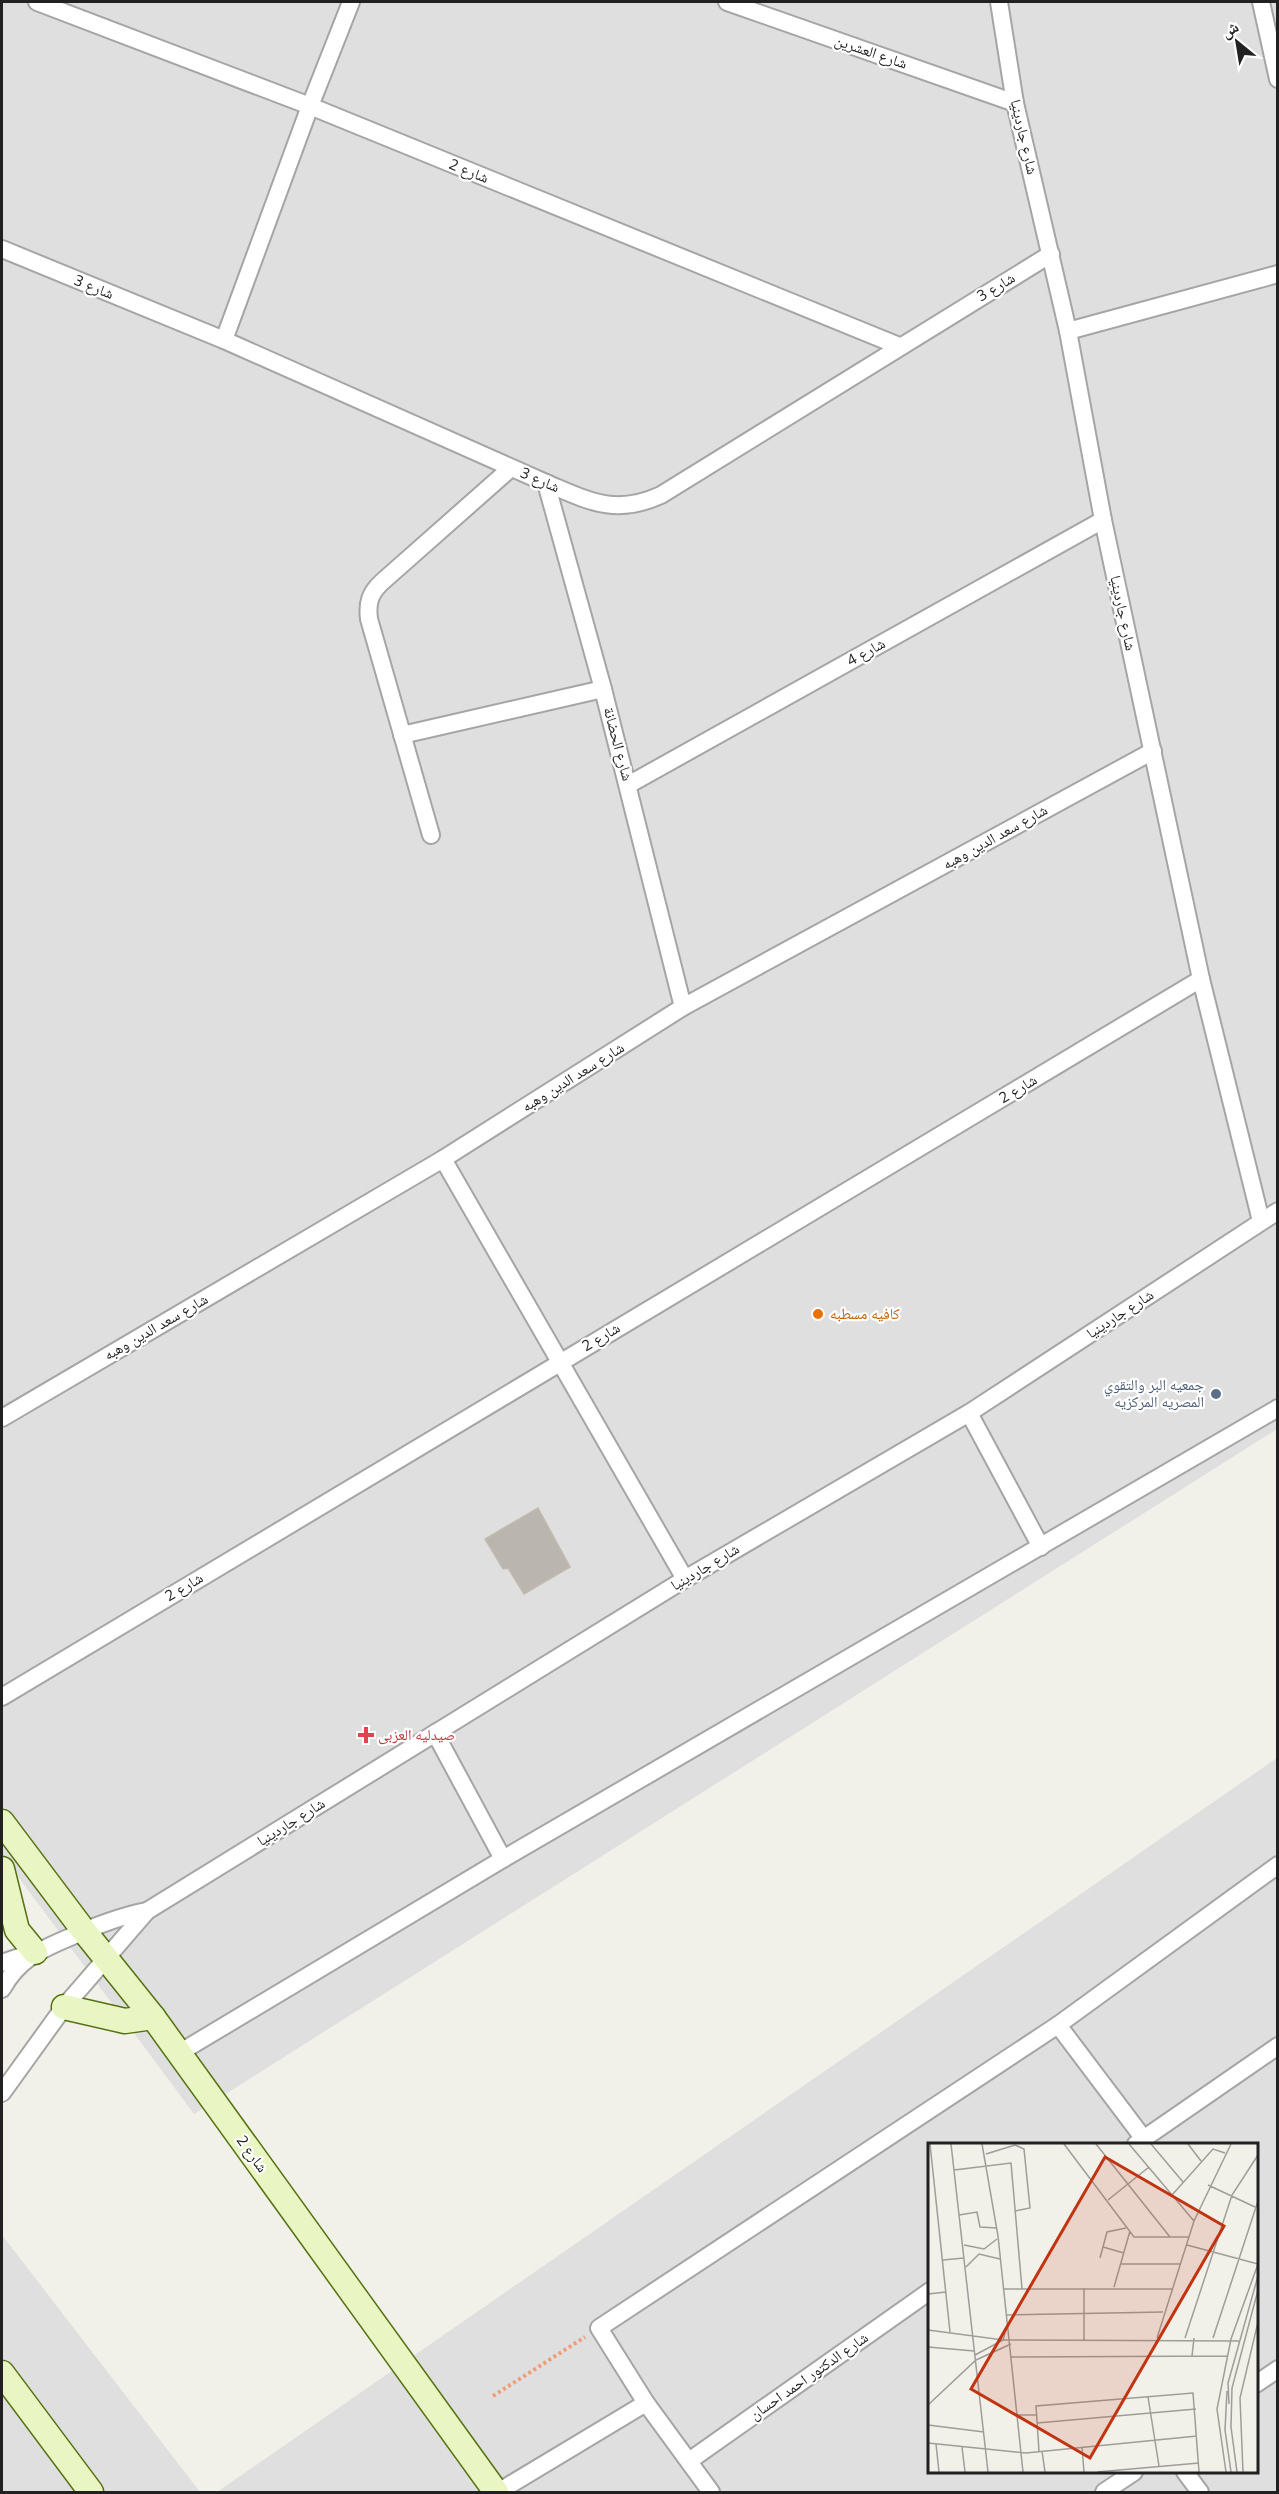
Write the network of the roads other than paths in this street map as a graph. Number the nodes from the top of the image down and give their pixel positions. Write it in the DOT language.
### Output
graph roads {
  1 [pos="37,2"];
  2 [pos="351,2"];
  3 [pos="727,2"];
  4 [pos="999,2"];
  5 [pos="1261,2"];
  6 [pos="1278,79"];
  7 [pos="1015,103"];
  8 [pos="310,106"];
  9 [pos="2,249"];
  10 [pos="1051,254"];
  11 [pos="1278,274"];
  12 [pos="1068,331"];
  13 [pos="224,340"];
  14 [pos="899,346"];
  15 [pos="512,468"];
  16 [pos="546,483"];
  17 [pos="1103,520"];
  18 [pos="603,689"];
  19 [pos="402,735"];
  20 [pos="1153,751"];
  21 [pos="628,785"];
  22 [pos="431,835"];
  23 [pos="1201,979"];
  24 [pos="683,1007"];
  25 [pos="443,1159"];
  26 [pos="1278,1212"];
  27 [pos="1261,1221"];
  28 [pos="561,1361"];
  29 [pos="1278,1408"];
  30 [pos="969,1413"];
  31 [pos="2,1418"];
  32 [pos="1041,1547"];
  33 [pos="685,1579"];
  34 [pos="2,1697"];
  35 [pos="435,1733"];
  36 [pos="2,1822"];
  37 [pos="503,1859"];
  38 [pos="1278,1865"];
  39 [pos="2,1869"];
  40 [pos="147,1911"];
  41 [pos="84,1931"];
  42 [pos="35,1952"];
  43 [pos="106,1958"];
  44 [pos="2,1963"];
  45 [pos="2,1989"];
  46 [pos="64,2007"];
  47 [pos="153,2017"];
  48 [pos="1058,2025"];
  49 [pos="1278,2046"];
  50 [pos="179,2053"];
  51 [pos="2,2093"];
  52 [pos="1140,2142"];
  53 [pos="928,2292"];
  54 [pos="1278,2369"];
  55 [pos="2,2373"];
  56 [pos="1258,2383"];
  57 [pos="646,2403"];
  58 [pos="689,2461"];
  59 [pos="1133,2473"];
  60 [pos="1186,2473"];
  61 [pos="91,2493"];
  62 [pos="497,2493"];
  63 [pos="711,2493"];
  64 [pos="1104,2493"];
  65 [pos="1200,2493"];
  1 -- 8 [label="street, شارع 2"];
  2 -- 8 [label="street"];
  3 -- 7 [label="street, شارع العشرين"];
  4 -- 7 [label="street, شارع جاردينيا"];
  5 -- 6 [label="street"];
  7 -- 10 [label="street, شارع جاردينيا"];
  8 -- 13 [label="street"];
  8 -- 14 [label="street, شارع 2"];
  9 -- 13 [label="street, شارع 3"];
  10 -- 12 [label="street, شارع جاردينيا"];
  10 -- 14 [label="street, شارع 3"];
  11 -- 12 [label="street"];
  12 -- 17 [label="street, شارع جاردينيا"];
  13 -- 15 [label="street, شارع 3"];
  14 -- 16 [label="street, شارع 3"];
  15 -- 16 [label="street, شارع 3"];
  15 -- 19 [label="street"];
  16 -- 18 [label="street, شارع الحضانة"];
  17 -- 20 [label="street, شارع جاردينيا"];
  17 -- 21 [label="street, شارع 4"];
  18 -- 19 [label="street"];
  18 -- 21 [label="street, شارع الحضانة"];
  19 -- 22 [label="street"];
  20 -- 23 [label="street, شارع جاردينيا"];
  20 -- 24 [label="street, شارع سعد الدين وهبه"];
  21 -- 24 [label="street, شارع الحضانة"];
  23 -- 27 [label="street, شارع جاردينيا"];
  23 -- 28 [label="street, شارع 2"];
  24 -- 25 [label="street, شارع سعد الدين وهبه"];
  25 -- 28 [label="street"];
  25 -- 31 [label="street, شارع سعد الدين وهبه"];
  26 -- 27 [label="street, شارع جاردينيا"];
  27 -- 30 [label="street, شارع جاردينيا"];
  28 -- 33 [label="street"];
  28 -- 34 [label="street, شارع 2"];
  29 -- 32 [label="street"];
  30 -- 32 [label="street"];
  30 -- 33 [label="street, شارع جاردينيا"];
  32 -- 37 [label="street"];
  33 -- 35 [label="street, شارع جاردينيا"];
  35 -- 37 [label="street"];
  35 -- 40 [label="street, شارع جاردينيا"];
  36 -- 41 [label="street, شارع 2"];
  37 -- 50 [label="street"];
  38 -- 48 [label="street"];
  39 -- 42 [label="street"];
  40 -- 41 [label="street, شارع جاردينيا"];
  40 -- 43 [label="street, شارع جاردينيا"];
  41 -- 42 [label="street, شارع جاردينيا"];
  41 -- 43 [label="street, شارع 2"];
  42 -- 44 [label="street"];
  42 -- 45 [label="street, شارع جاردينيا"];
  43 -- 46 [label="street, شارع جاردينيا"];
  43 -- 47 [label="street, شارع 2"];
  46 -- 47 [label="street"];
  46 -- 51 [label="street, شارع جاردينيا"];
  47 -- 50 [label="street, شارع 2"];
  48 -- 52 [label="street"];
  48 -- 57 [label="street"];
  49 -- 52 [label="street"];
  50 -- 62 [label="street, شارع 2"];
  53 -- 58 [label="street, شارع الدكتور احمد احسان"];
  54 -- 56 [label="street"];
  55 -- 61 [label="street"];
  57 -- 58 [label="street"];
  57 -- 62 [label="street"];
  58 -- 63 [label="street"];
  59 -- 64 [label="street"];
  60 -- 65 [label="street"];
}
